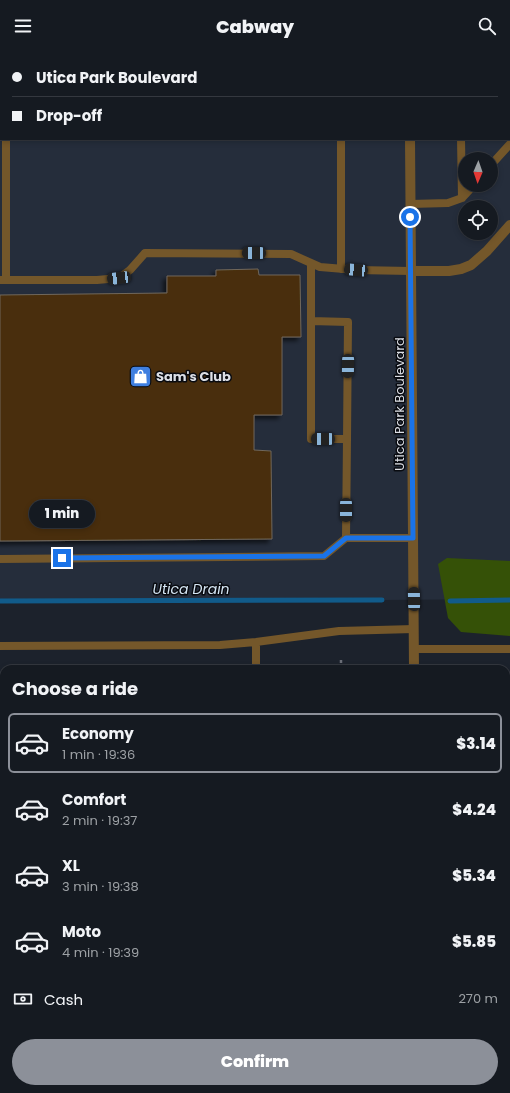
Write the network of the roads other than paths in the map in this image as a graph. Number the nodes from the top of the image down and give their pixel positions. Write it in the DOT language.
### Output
graph roads {
  1 [pos="6,140"];
  2 [pos="341,140"];
  3 [pos="410,140"];
  4 [pos="461,140"];
  5 [pos="510,144"];
  6 [pos="498,157"];
  7 [pos="468,192"];
  8 [pos="462,198"];
  9 [pos="410,204"];
  10 [pos="510,225"];
  11 [pos="311,263"];
  12 [pos="341,269"];
  13 [pos="411,270"];
  14 [pos="3,280"];
  15 [pos="311,321"];
  16 [pos="347,439"];
  17 [pos="346,538"];
  18 [pos="413,538"];
  19 [pos="0,559"];
  20 [pos="414,629"];
  21 [pos="256,642"];
  22 [pos="0,646"];
  23 [pos="414,649"];
  24 [pos="510,649"];
  25 [pos="256,665"];
  26 [pos="414,665"];
  1 -- 14 [label="lane"];
  2 -- 12 [label="lane"];
  3 -- 9 [label="street, Utica Park Boulevard"];
  4 -- 8 [label="lane"];
  5 -- 6 [label="lane"];
  7 -- 8 [label="lane"];
  8 -- 9 [label="lane"];
  9 -- 13 [label="street, Utica Park Boulevard"];
  10 -- 13 [label="street"];
  11 -- 12 [label="lane"];
  11 -- 14 [label="lane"];
  11 -- 15 [label="lane"];
  12 -- 13 [label="lane"];
  13 -- 18 [label="street, Utica Park Boulevard"];
  15 -- 16 [label="lane"];
  15 -- 16 [label="lane"];
  16 -- 17 [label="lane"];
  17 -- 18 [label="lane"];
  17 -- 19 [label="lane"];
  18 -- 20 [label="street, Utica Park Boulevard"];
  20 -- 21 [label="lane"];
  20 -- 23 [label="street, Utica Park Boulevard"];
  21 -- 22 [label="lane"];
  21 -- 25 [label="lane"];
  23 -- 24 [label="lane"];
  23 -- 26 [label="street, Utica Park Boulevard"];
}
